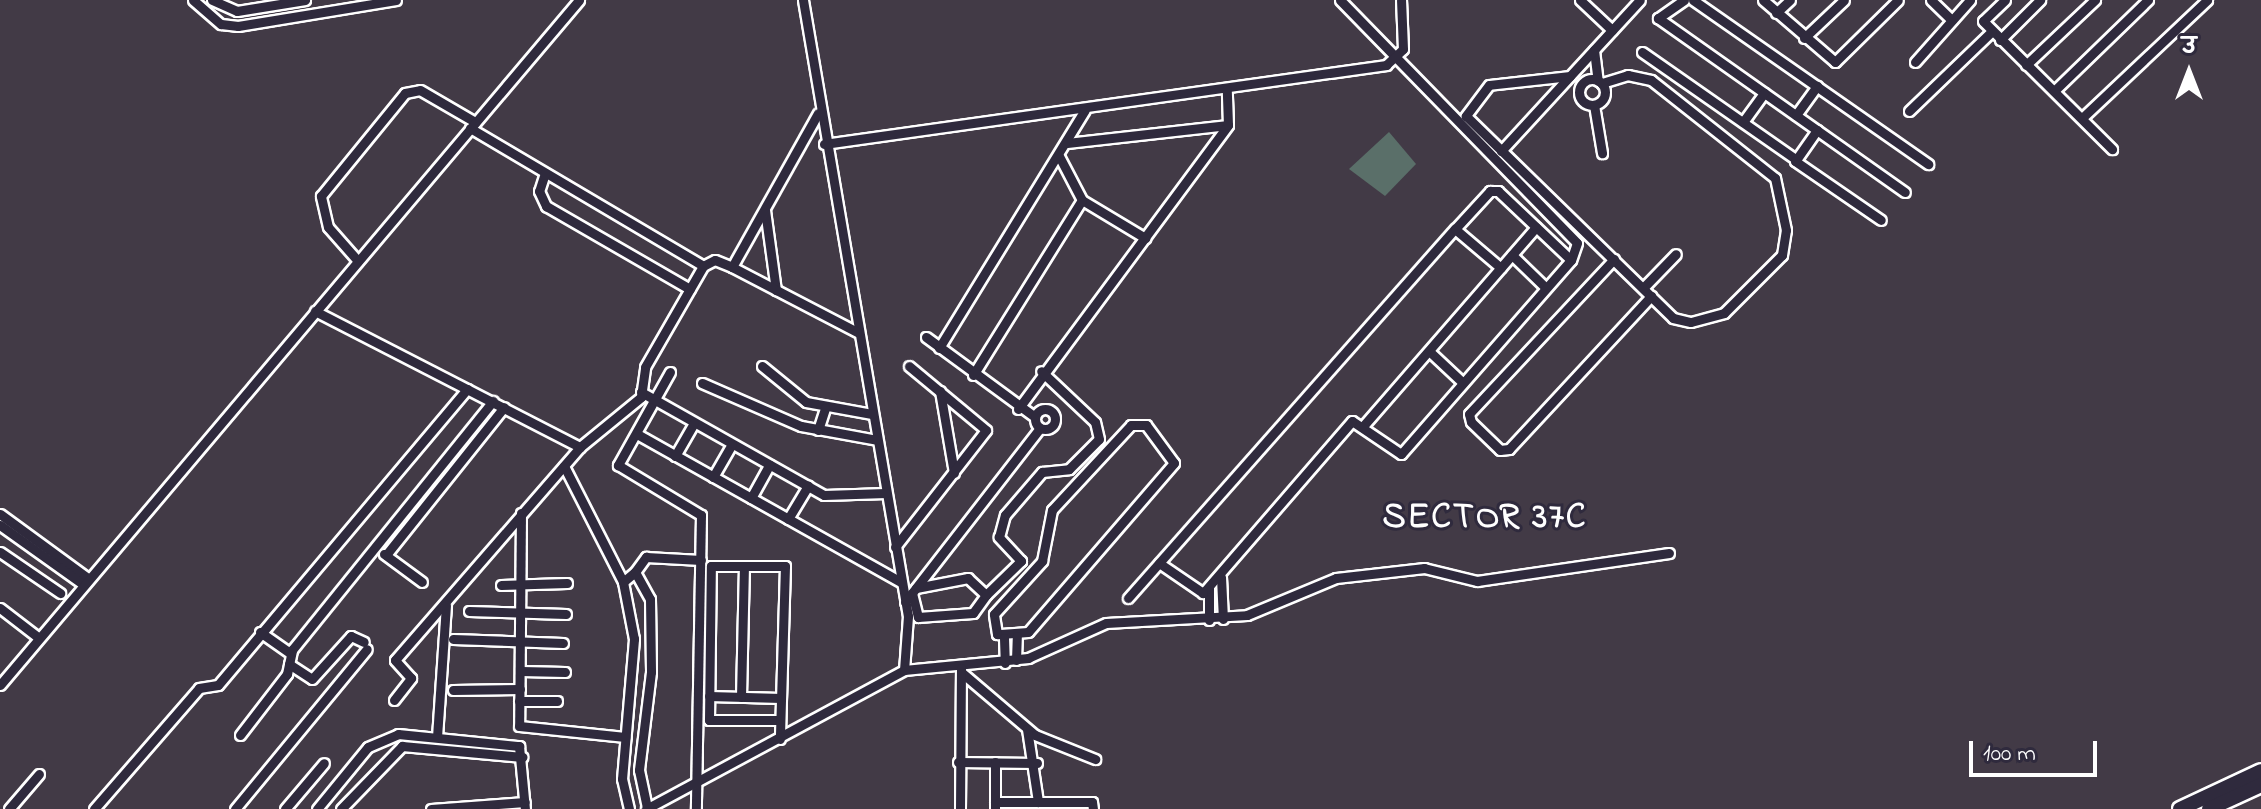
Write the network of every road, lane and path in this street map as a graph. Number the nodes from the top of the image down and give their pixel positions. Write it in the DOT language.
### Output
graph roads {
  1 [pos="193,0"];
  2 [pos="212,0"];
  3 [pos="305,0"];
  4 [pos="396,0"];
  5 [pos="579,0"];
  6 [pos="803,0"];
  7 [pos="1340,0"];
  8 [pos="1401,0"];
  9 [pos="1580,0"];
  10 [pos="1640,0"];
  11 [pos="1684,0"];
  12 [pos="1693,0"];
  13 [pos="1763,0"];
  14 [pos="1790,0"];
  15 [pos="1844,0"];
  16 [pos="1898,0"];
  17 [pos="1931,0"];
  18 [pos="1970,0"];
  19 [pos="2005,0"];
  20 [pos="2040,0"];
  21 [pos="2095,0"];
  22 [pos="2148,0"];
  23 [pos="2207,0"];
  24 [pos="1776,13"];
  25 [pos="1952,20"];
  26 [pos="1612,30"];
  27 [pos="1992,31"];
  28 [pos="1804,38"];
  29 [pos="2000,40"];
  30 [pos="1594,50"];
  31 [pos="1642,52"];
  32 [pos="1399,57"];
  33 [pos="1915,62"];
  34 [pos="2026,65"];
  35 [pos="1567,79"];
  36 [pos="1599,82"];
  37 [pos="1817,86"];
  38 [pos="1227,89"];
  39 [pos="1580,91"];
  40 [pos="2054,91"];
  41 [pos="1764,93"];
  42 [pos="1594,105"];
  43 [pos="1085,110"];
  44 [pos="1909,111"];
  45 [pos="818,113"];
  46 [pos="1796,115"];
  47 [pos="2082,118"];
  48 [pos="1743,122"];
  49 [pos="472,125"];
  50 [pos="1228,125"];
  51 [pos="1817,130"];
  52 [pos="1067,143"];
  53 [pos="824,144"];
  54 [pos="2112,149"];
  55 [pos="1501,151"];
  56 [pos="1602,153"];
  57 [pos="1059,156"];
  58 [pos="1794,158"];
  59 [pos="1928,164"];
  60 [pos="545,173"];
  61 [pos="1905,192"];
  62 [pos="1082,200"];
  63 [pos="765,210"];
  64 [pos="1881,220"];
  65 [pos="1536,227"];
  66 [pos="1455,229"];
  67 [pos="1145,238"];
  68 [pos="1676,254"];
  69 [pos="1512,255"];
  70 [pos="1614,259"];
  71 [pos="1571,260"];
  72 [pos="358,261"];
  73 [pos="703,266"];
  74 [pos="732,267"];
  75 [pos="1501,268"];
  76 [pos="1546,288"];
  77 [pos="1643,288"];
  78 [pos="690,289"];
  79 [pos="776,290"];
  80 [pos="1651,296"];
  81 [pos="315,311"];
  82 [pos="857,332"];
  83 [pos="926,337"];
  84 [pos="939,348"];
  85 [pos="1429,351"];
  86 [pos="762,366"];
  87 [pos="909,366"];
  88 [pos="1041,371"];
  89 [pos="670,372"];
  90 [pos="973,375"];
  91 [pos="1462,382"];
  92 [pos="702,383"];
  93 [pos="467,389"];
  94 [pos="940,391"];
  95 [pos="641,392"];
  96 [pos="493,401"];
  97 [pos="655,401"];
  98 [pos="504,407"];
  99 [pos="825,408"];
  100 [pos="1018,409"];
  101 [pos="872,414"];
  102 [pos="1035,417"];
  103 [pos="694,423"];
  104 [pos="1364,425"];
  105 [pos="1040,428"];
  106 [pos="818,430"];
  107 [pos="637,434"];
  108 [pos="877,440"];
  109 [pos="732,444"];
  110 [pos="580,447"];
  111 [pos="675,456"];
  112 [pos="769,465"];
  113 [pos="564,466"];
  114 [pos="954,473"];
  115 [pos="713,477"];
  116 [pos="808,486"];
  117 [pos="886,493"];
  118 [pos="751,498"];
  119 [pos="521,513"];
  120 [pos="0,514"];
  121 [pos="788,519"];
  122 [pos="0,525"];
  123 [pos="23,537"];
  124 [pos="895,547"];
  125 [pos="374,548"];
  126 [pos="0,552"];
  127 [pos="1669,553"];
  128 [pos="386,555"];
  129 [pos="701,560"];
  130 [pos="1159,563"];
  131 [pos="744,566"];
  132 [pos="635,572"];
  133 [pos="1221,577"];
  134 [pos="87,582"];
  135 [pos="422,582"];
  136 [pos="623,582"];
  137 [pos="567,583"];
  138 [pos="902,583"];
  139 [pos="501,585"];
  140 [pos="521,585"];
  141 [pos="1209,588"];
  142 [pos="60,593"];
  143 [pos="911,594"];
  144 [pos="986,595"];
  145 [pos="1128,598"];
  146 [pos="446,605"];
  147 [pos="0,608"];
  148 [pos="469,611"];
  149 [pos="521,613"];
  150 [pos="566,614"];
  151 [pos="1223,619"];
  152 [pos="1209,620"];
  153 [pos="260,632"];
  154 [pos="1017,636"];
  155 [pos="39,638"];
  156 [pos="1004,638"];
  157 [pos="453,639"];
  158 [pos="521,642"];
  159 [pos="563,643"];
  160 [pos="289,658"];
  161 [pos="1016,660"];
  162 [pos="1005,663"];
  163 [pos="961,669"];
  164 [pos="904,670"];
  165 [pos="521,671"];
  166 [pos="565,672"];
  167 [pos="0,685"];
  168 [pos="520,689"];
  169 [pos="453,690"];
  170 [pos="709,696"];
  171 [pos="741,697"];
  172 [pos="781,698"];
  173 [pos="394,700"];
  174 [pos="519,701"];
  175 [pos="557,701"];
  176 [pos="780,720"];
  177 [pos="1027,729"];
  178 [pos="240,735"];
  179 [pos="437,737"];
  180 [pos="625,737"];
  181 [pos="780,739"];
  182 [pos="523,757"];
  183 [pos="1095,759"];
  184 [pos="958,762"];
  185 [pos="995,762"];
  186 [pos="324,763"];
  187 [pos="1037,763"];
  188 [pos="2261,771"];
  189 [pos="39,774"];
  190 [pos="2261,785"];
  191 [pos="696,786"];
  192 [pos="1038,802"];
  193 [pos="995,805"];
  194 [pos="525,806"];
  195 [pos="9,809"];
  196 [pos="94,809"];
  197 [pos="235,809"];
  198 [pos="285,809"];
  199 [pos="317,809"];
  200 [pos="341,809"];
  201 [pos="431,809"];
  202 [pos="629,809"];
  203 [pos="647,809"];
  204 [pos="696,809"];
  205 [pos="960,809"];
  206 [pos="1093,809"];
  207 [pos="2180,809"];
  208 [pos="2209,809"];
  1 -- 4 [label="street"];
  2 -- 3 [label="street"];
  5 -- 49 [label="street"];
  6 -- 45 [label="street"];
  7 -- 32 [label="street"];
  8 -- 32 [label="street"];
  9 -- 26 [label="street"];
  10 -- 26 [label="street"];
  11 -- 41 [label="street"];
  12 -- 37 [label="street"];
  13 -- 24 [label="street"];
  14 -- 24 [label="street"];
  15 -- 28 [label="street"];
  16 -- 28 [label="street"];
  17 -- 25 [label="street"];
  18 -- 25 [label="street"];
  19 -- 27 [label="street"];
  20 -- 29 [label="street"];
  21 -- 34 [label="street"];
  22 -- 40 [label="street"];
  23 -- 47 [label="street"];
  24 -- 28 [label="street"];
  25 -- 33 [label="street"];
  26 -- 30 [label="street"];
  27 -- 29 [label="street"];
  27 -- 44 [label="street"];
  29 -- 34 [label="street"];
  30 -- 35 [label="street"];
  30 -- 36 [label="street"];
  31 -- 48 [label="street"];
  32 -- 38 [label="street"];
  32 -- 71 [label="street"];
  34 -- 40 [label="street"];
  35 -- 39 [label="street"];
  35 -- 55 [label="street"];
  35 -- 55 [label="street"];
  36 -- 39 [label="street"];
  36 -- 42 [label="street"];
  36 -- 80 [label="street"];
  37 -- 46 [label="street"];
  37 -- 59 [label="street"];
  38 -- 43 [label="street"];
  38 -- 50 [label="street"];
  39 -- 42 [label="street"];
  40 -- 47 [label="street"];
  41 -- 46 [label="street"];
  41 -- 48 [label="street"];
  42 -- 56 [label="street"];
  43 -- 52 [label="street"];
  43 -- 53 [label="street"];
  45 -- 53 [label="street"];
  45 -- 63 [label="street"];
  46 -- 51 [label="street"];
  47 -- 54 [label="street"];
  48 -- 58 [label="street"];
  49 -- 60 [label="street"];
  49 -- 72 [label="street"];
  49 -- 72 [label="street"];
  50 -- 52 [label="street"];
  50 -- 67 [label="street"];
  51 -- 58 [label="street"];
  51 -- 61 [label="street"];
  52 -- 57 [label="street"];
  53 -- 82 [label="street"];
  55 -- 70 [label="street"];
  57 -- 62 [label="street"];
  57 -- 84 [label="street"];
  58 -- 64 [label="street"];
  60 -- 73 [label="street"];
  60 -- 78 [label="street"];
  62 -- 67 [label="street"];
  62 -- 90 [label="street"];
  63 -- 74 [label="street"];
  63 -- 79 [label="street"];
  65 -- 66 [label="street"];
  65 -- 69 [label="street"];
  65 -- 71 [label="street"];
  66 -- 75 [label="street"];
  66 -- 130 [label="street"];
  67 -- 88 [label="street"];
  68 -- 77 [label="street"];
  69 -- 75 [label="street"];
  69 -- 76 [label="street"];
  70 -- 77 [label="street"];
  70 -- 80 [label="street"];
  71 -- 76 [label="street"];
  72 -- 81 [label="street"];
  73 -- 74 [label="street"];
  73 -- 78 [label="street"];
  74 -- 79 [label="street"];
  75 -- 85 [label="street"];
  76 -- 91 [label="street"];
  77 -- 80 [label="street"];
  78 -- 95 [label="street"];
  79 -- 82 [label="street"];
  81 -- 93 [label="street"];
  81 -- 134 [label="street"];
  82 -- 101 [label="street"];
  83 -- 84 [label="street"];
  84 -- 90 [label="street"];
  85 -- 91 [label="street"];
  85 -- 104 [label="street"];
  86 -- 99 [label="street"];
  87 -- 94 [label="street"];
  88 -- 100 [label="street"];
  88 -- 144 [label="street"];
  89 -- 97 [label="street"];
  90 -- 100 [label="street"];
  91 -- 104 [label="street"];
  92 -- 106 [label="street"];
  93 -- 96 [label="street"];
  93 -- 153 [label="street"];
  94 -- 114 [label="street"];
  94 -- 114 [label="street"];
  95 -- 97 [label="street"];
  95 -- 110 [label="street"];
  96 -- 98 [label="street"];
  96 -- 125 [label="street"];
  97 -- 103 [label="street"];
  97 -- 107 [label="street"];
  98 -- 110 [label="street"];
  98 -- 128 [label="street"];
  99 -- 101 [label="street"];
  99 -- 106 [label="street"];
  100 -- 102 [label="street"];
  101 -- 108 [label="street"];
  102 -- 105 [label="street"];
  102 -- 105 [label="street"];
  103 -- 109 [label="street"];
  103 -- 111 [label="street"];
  104 -- 133 [label="street"];
  105 -- 143 [label="street"];
  106 -- 108 [label="street"];
  107 -- 111 [label="street"];
  107 -- 129 [label="street"];
  108 -- 117 [label="street"];
  109 -- 112 [label="street"];
  109 -- 115 [label="street"];
  110 -- 113 [label="street"];
  111 -- 115 [label="street"];
  112 -- 116 [label="street"];
  112 -- 118 [label="street"];
  113 -- 119 [label="street"];
  113 -- 136 [label="street"];
  114 -- 124 [label="street"];
  115 -- 118 [label="street"];
  116 -- 117 [label="street"];
  116 -- 121 [label="street"];
  117 -- 124 [label="street"];
  118 -- 121 [label="street"];
  119 -- 140 [label="street"];
  119 -- 146 [label="street"];
  120 -- 123 [label="street"];
  121 -- 138 [label="street"];
  122 -- 123 [label="street"];
  123 -- 134 [label="street"];
  124 -- 138 [label="street"];
  125 -- 128 [label="street"];
  125 -- 160 [label="street"];
  126 -- 142 [label="street"];
  127 -- 151 [label="street"];
  128 -- 135 [label="street"];
  129 -- 132 [label="street"];
  129 -- 191 [label="street"];
  130 -- 141 [label="street"];
  130 -- 145 [label="street"];
  131 -- 170 [label="street"];
  131 -- 171 [label="street"];
  131 -- 172 [label="street"];
  132 -- 136 [label="street"];
  132 -- 203 [label="street"];
  133 -- 141 [label="street"];
  133 -- 151 [label="street"];
  134 -- 155 [label="street"];
  136 -- 180 [label="street"];
  137 -- 140 [label="street"];
  138 -- 143 [label="street"];
  139 -- 140 [label="street"];
  140 -- 149 [label="street"];
  141 -- 152 [label="street"];
  143 -- 144 [label="street"];
  143 -- 144 [label="street"];
  143 -- 164 [label="street"];
  146 -- 173 [label="street"];
  146 -- 179 [label="street"];
  147 -- 155 [label="street"];
  148 -- 149 [label="street"];
  149 -- 150 [label="street"];
  149 -- 158 [label="street"];
  151 -- 152 [label="street"];
  152 -- 161 [label="street"];
  153 -- 160 [label="street"];
  153 -- 196 [label="street"];
  154 -- 156 [label="street"];
  154 -- 156 [label="street"];
  154 -- 161 [label="street"];
  155 -- 167 [label="street"];
  156 -- 162 [label="street"];
  157 -- 158 [label="street"];
  158 -- 159 [label="street"];
  158 -- 165 [label="street"];
  160 -- 178 [label="street"];
  160 -- 197 [label="street"];
  161 -- 162 [label="street"];
  162 -- 163 [label="street"];
  163 -- 164 [label="street"];
  163 -- 177 [label="street"];
  163 -- 184 [label="street"];
  164 -- 181 [label="street"];
  165 -- 166 [label="street"];
  165 -- 168 [label="street"];
  168 -- 169 [label="street"];
  168 -- 174 [label="street"];
  170 -- 171 [label="street"];
  170 -- 176 [label="street"];
  171 -- 172 [label="street"];
  172 -- 176 [label="street"];
  174 -- 175 [label="street"];
  174 -- 180 [label="street"];
  176 -- 181 [label="street"];
  177 -- 183 [label="street"];
  177 -- 187 [label="street"];
  179 -- 182 [label="street"];
  179 -- 199 [label="street"];
  180 -- 202 [label="street"];
  181 -- 191 [label="street"];
  182 -- 194 [label="street"];
  182 -- 200 [label="street"];
  184 -- 185 [label="street"];
  184 -- 205 [label="street"];
  185 -- 187 [label="street"];
  185 -- 193 [label="street"];
  186 -- 198 [label="street"];
  187 -- 192 [label="street"];
  188 -- 207 [label="highway"];
  189 -- 195 [label="street"];
  190 -- 208 [label="highway"];
  191 -- 203 [label="street"];
  191 -- 204 [label="street"];
  192 -- 193 [label="street"];
  192 -- 206 [label="street"];
  194 -- 201 [label="street"];
}
